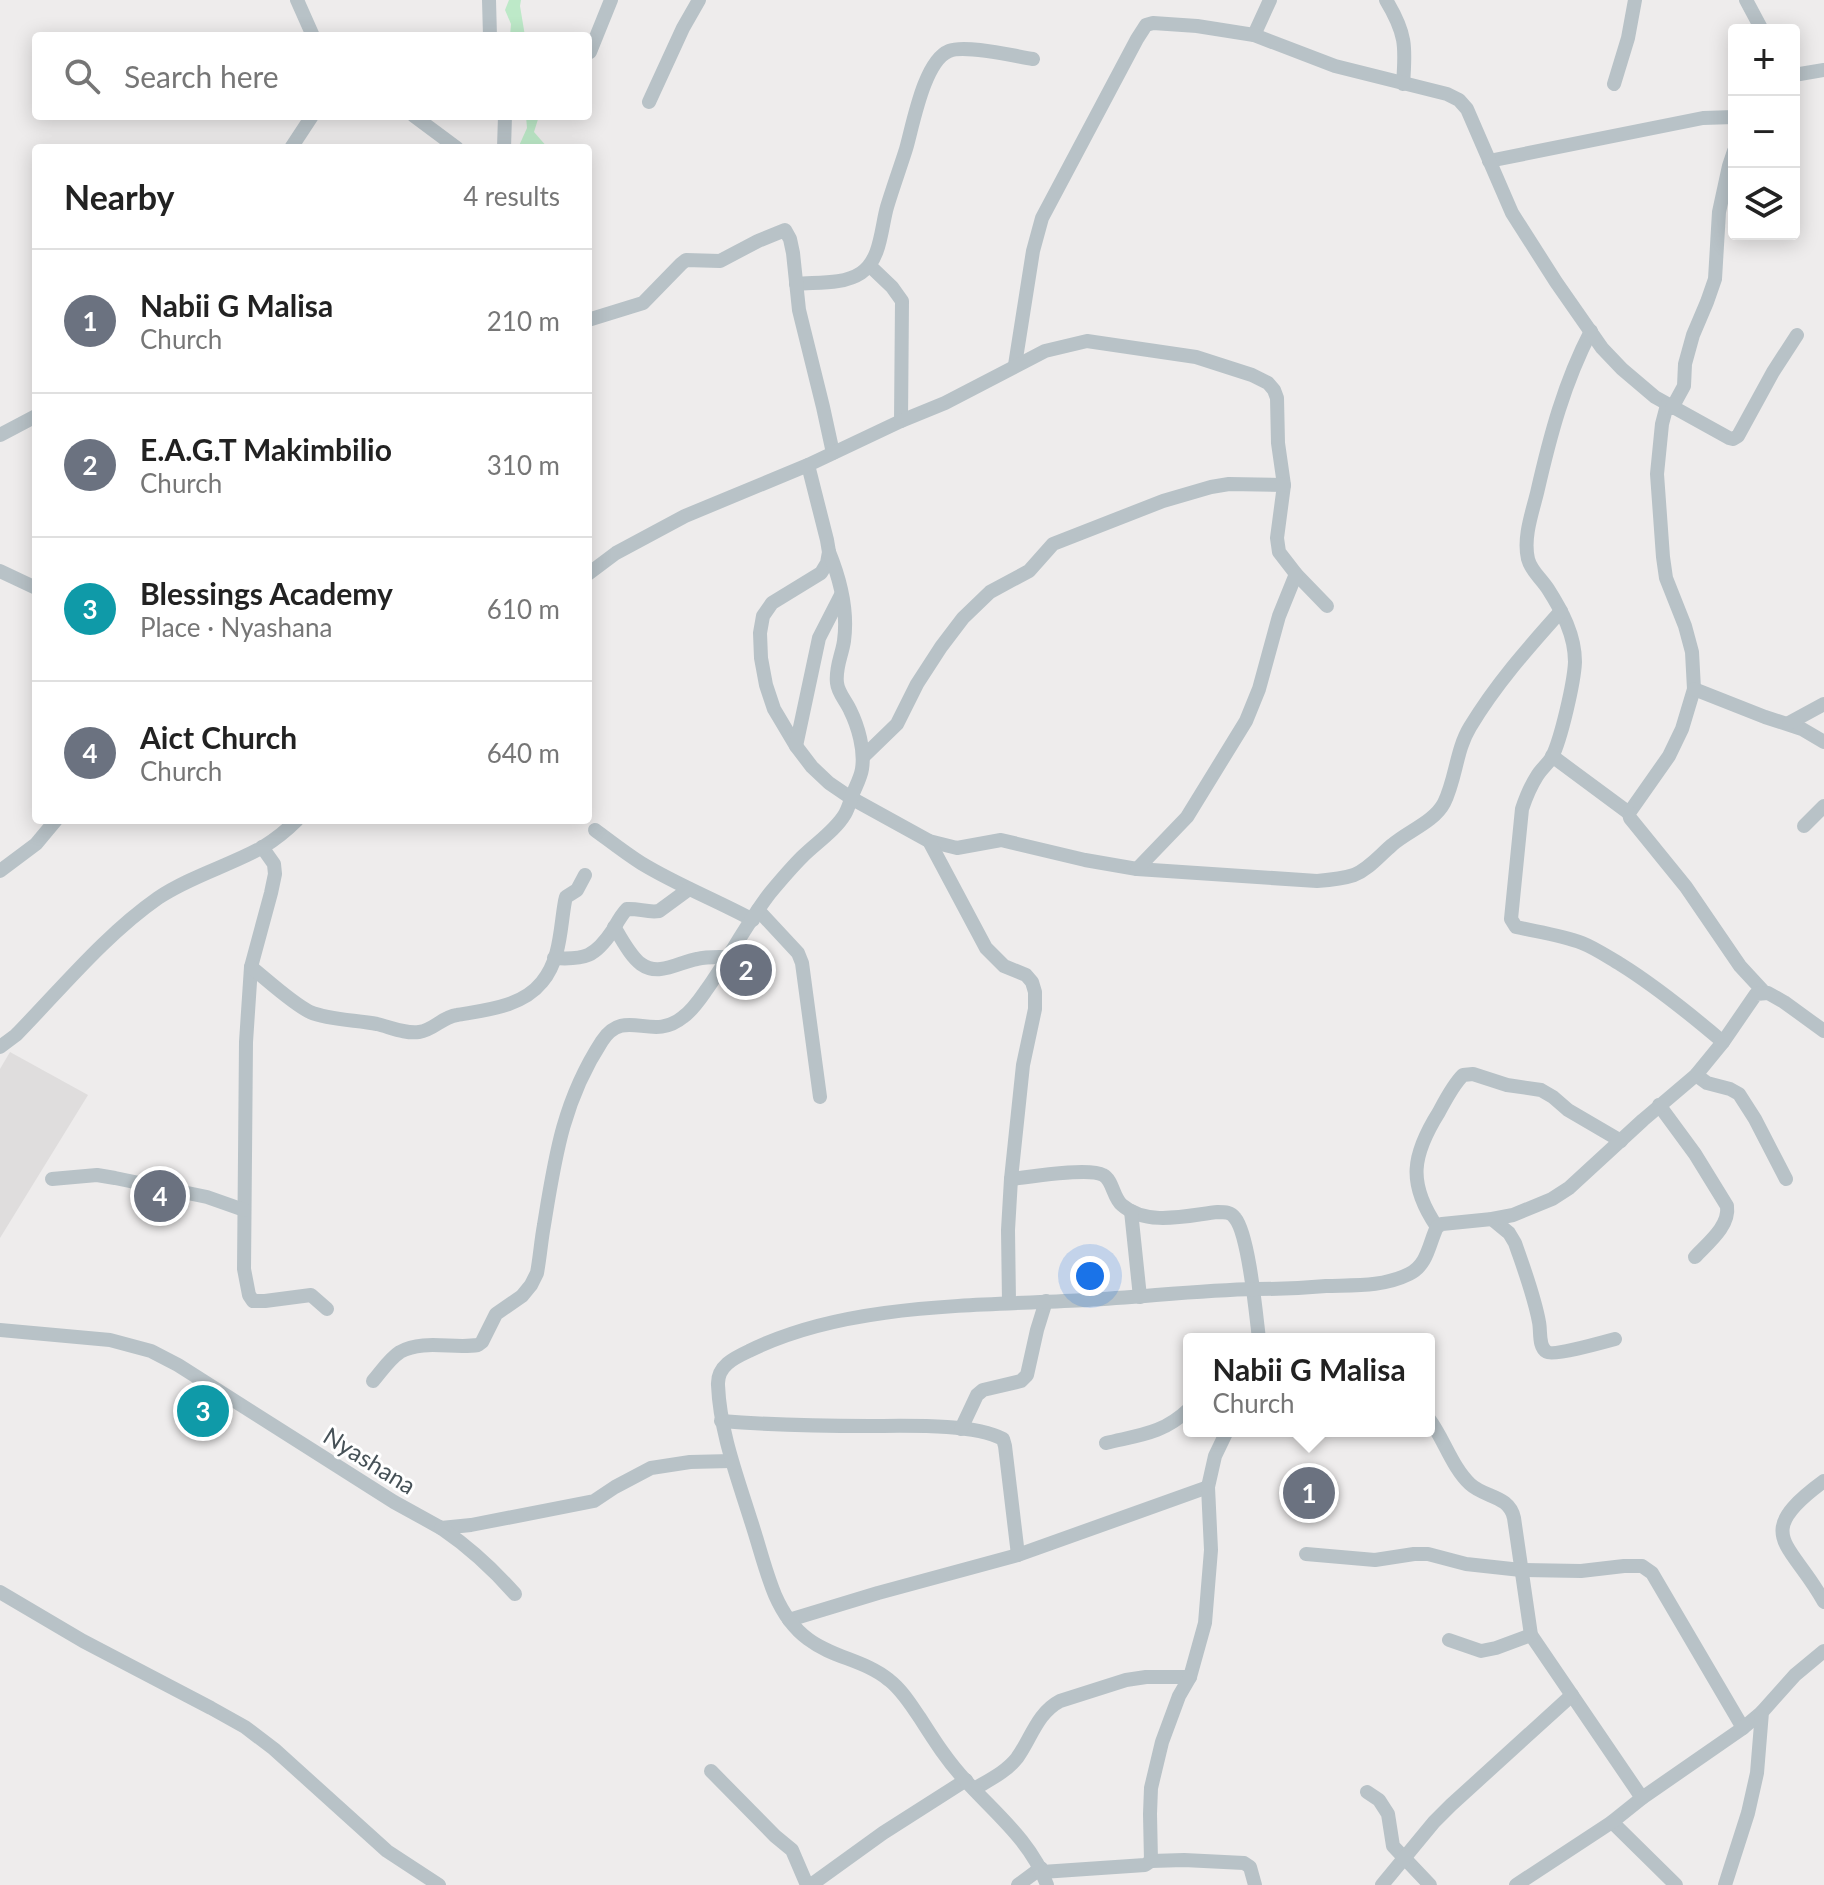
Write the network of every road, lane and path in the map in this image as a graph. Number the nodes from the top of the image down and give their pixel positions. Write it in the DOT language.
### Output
graph roads {
  1 [pos="297,0"];
  2 [pos="489,0"];
  3 [pos="611,0"];
  4 [pos="699,0"];
  5 [pos="1270,0"];
  6 [pos="1386,0"];
  7 [pos="1635,0"];
  8 [pos="1746,0"];
  9 [pos="1759,24"];
  10 [pos="311,32"];
  11 [pos="490,32"];
  12 [pos="1254,35"];
  13 [pos="592,47"];
  14 [pos="1033,59"];
  15 [pos="1824,70"];
  16 [pos="1800,74"];
  17 [pos="1403,84"];
  18 [pos="1614,84"];
  19 [pos="649,102"];
  20 [pos="1728,117"];
  21 [pos="309,120"];
  22 [pos="419,120"];
  23 [pos="505,120"];
  24 [pos="294,144"];
  25 [pos="452,144"];
  26 [pos="504,144"];
  27 [pos="1489,161"];
  28 [pos="1729,168"];
  29 [pos="870,266"];
  30 [pos="796,284"];
  31 [pos="592,319"];
  32 [pos="1591,331"];
  33 [pos="1797,335"];
  34 [pos="1015,365"];
  35 [pos="1670,406"];
  36 [pos="32,418"];
  37 [pos="901,421"];
  38 [pos="0,435"];
  39 [pos="833,453"];
  40 [pos="808,465"];
  41 [pos="1284,485"];
  42 [pos="829,552"];
  43 [pos="0,571"];
  44 [pos="592,571"];
  45 [pos="1296,574"];
  46 [pos="32,586"];
  47 [pos="842,594"];
  48 [pos="1327,606"];
  49 [pos="1561,611"];
  50 [pos="1694,689"];
  51 [pos="1824,704"];
  52 [pos="1789,723"];
  53 [pos="1824,742"];
  54 [pos="796,746"];
  55 [pos="1552,756"];
  56 [pos="863,757"];
  57 [pos="851,798"];
  58 [pos="1824,806"];
  59 [pos="1629,813"];
  60 [pos="53,824"];
  61 [pos="293,824"];
  62 [pos="1804,826"];
  63 [pos="595,830"];
  64 [pos="929,841"];
  65 [pos="262,847"];
  66 [pos="957,848"];
  67 [pos="1137,869"];
  68 [pos="0,871"];
  69 [pos="585,875"];
  70 [pos="951,880"];
  71 [pos="689,889"];
  72 [pos="755,915"];
  73 [pos="614,927"];
  74 [pos="730,957"];
  75 [pos="554,958"];
  76 [pos="251,967"];
  77 [pos="1764,992"];
  78 [pos="1824,1031"];
  79 [pos="1723,1042"];
  80 [pos="0,1047"];
  81 [pos="1696,1075"];
  82 [pos="820,1097"];
  83 [pos="1659,1105"];
  84 [pos="1621,1141"];
  85 [pos="52,1179"];
  86 [pos="1011,1179"];
  87 [pos="1786,1179"];
  88 [pos="244,1210"];
  89 [pos="1131,1211"];
  90 [pos="1492,1219"];
  91 [pos="1437,1227"];
  92 [pos="1695,1257"];
  93 [pos="1254,1289"];
  94 [pos="1140,1297"];
  95 [pos="1046,1301"];
  96 [pos="1009,1302"];
  97 [pos="327,1309"];
  98 [pos="0,1330"];
  99 [pos="1258,1333"];
  100 [pos="1615,1339"];
  101 [pos="373,1381"];
  102 [pos="1183,1414"];
  103 [pos="721,1421"];
  104 [pos="961,1429"];
  105 [pos="1435,1429"];
  106 [pos="1224,1437"];
  107 [pos="1106,1443"];
  108 [pos="731,1461"];
  109 [pos="1824,1481"];
  110 [pos="1208,1487"];
  111 [pos="441,1528"];
  112 [pos="1306,1554"];
  113 [pos="1018,1555"];
  114 [pos="1521,1570"];
  115 [pos="0,1592"];
  116 [pos="515,1594"];
  117 [pos="1824,1602"];
  118 [pos="789,1620"];
  119 [pos="1531,1635"];
  120 [pos="1449,1640"];
  121 [pos="1824,1651"];
  122 [pos="1190,1677"];
  123 [pos="1572,1695"];
  124 [pos="1761,1714"];
  125 [pos="1743,1728"];
  126 [pos="711,1771"];
  127 [pos="970,1785"];
  128 [pos="1367,1792"];
  129 [pos="1642,1798"];
  130 [pos="1612,1822"];
  131 [pos="1404,1857"];
  132 [pos="1151,1861"];
  133 [pos="1043,1875"];
  134 [pos="439,1885"];
  135 [pos="809,1885"];
  136 [pos="1018,1885"];
  137 [pos="1255,1885"];
  138 [pos="1382,1885"];
  139 [pos="1430,1885"];
  140 [pos="1516,1885"];
  141 [pos="1676,1885"];
  142 [pos="1725,1885"];
  1 -- 10 [label="street"];
  2 -- 11 [label="street"];
  3 -- 13 [label="street"];
  4 -- 19 [label="street"];
  5 -- 12 [label="street"];
  6 -- 17 [label="street"];
  7 -- 18 [label="street"];
  8 -- 9 [label="street"];
  12 -- 17 [label="street"];
  12 -- 34 [label="street"];
  14 -- 29 [label="street"];
  15 -- 16 [label="street"];
  17 -- 27 [label="street"];
  20 -- 27 [label="street"];
  21 -- 24 [label="street"];
  22 -- 25 [label="street"];
  23 -- 26 [label="street"];
  27 -- 32 [label="street"];
  28 -- 35 [label="street"];
  29 -- 30 [label="street"];
  29 -- 37 [label="street"];
  30 -- 31 [label="street"];
  30 -- 39 [label="street"];
  32 -- 35 [label="street"];
  32 -- 49 [label="street"];
  33 -- 35 [label="street"];
  34 -- 37 [label="street"];
  34 -- 41 [label="street"];
  35 -- 50 [label="street"];
  36 -- 38 [label="street"];
  37 -- 39 [label="street"];
  39 -- 40 [label="street"];
  40 -- 42 [label="street"];
  40 -- 44 [label="street"];
  41 -- 45 [label="street"];
  41 -- 56 [label="street"];
  42 -- 47 [label="street"];
  42 -- 54 [label="street"];
  43 -- 46 [label="street"];
  45 -- 48 [label="street"];
  45 -- 67 [label="street"];
  47 -- 54 [label="street"];
  47 -- 56 [label="street"];
  49 -- 55 [label="street"];
  49 -- 67 [label="street"];
  50 -- 52 [label="street"];
  50 -- 59 [label="street"];
  51 -- 52 [label="street"];
  52 -- 53 [label="street"];
  54 -- 57 [label="street"];
  55 -- 59 [label="street"];
  55 -- 79 [label="street"];
  56 -- 57 [label="street"];
  57 -- 64 [label="street"];
  57 -- 72 [label="street"];
  58 -- 62 [label="street"];
  59 -- 77 [label="street"];
  60 -- 68 [label="street"];
  61 -- 65 [label="street"];
  63 -- 71 [label="street"];
  64 -- 66 [label="street"];
  64 -- 70 [label="street"];
  65 -- 76 [label="street"];
  65 -- 80 [label="street"];
  66 -- 67 [label="street"];
  66 -- 70 [label="street"];
  69 -- 75 [label="street"];
  70 -- 86 [label="street"];
  71 -- 72 [label="street"];
  71 -- 73 [label="street"];
  72 -- 74 [label="street"];
  72 -- 82 [label="street"];
  73 -- 74 [label="street"];
  73 -- 75 [label="street"];
  74 -- 101 [label="street"];
  75 -- 76 [label="street"];
  76 -- 88 [label="street"];
  77 -- 78 [label="street"];
  77 -- 79 [label="street"];
  79 -- 81 [label="street"];
  81 -- 83 [label="street"];
  81 -- 87 [label="street"];
  83 -- 84 [label="street"];
  83 -- 92 [label="street"];
  84 -- 90 [label="street"];
  84 -- 91 [label="street"];
  85 -- 88 [label="street"];
  86 -- 89 [label="street"];
  86 -- 96 [label="street"];
  88 -- 97 [label="street"];
  89 -- 93 [label="street"];
  89 -- 94 [label="street"];
  90 -- 91 [label="street"];
  90 -- 100 [label="street"];
  91 -- 93 [label="street"];
  93 -- 94 [label="street"];
  93 -- 99 [label="street"];
  94 -- 95 [label="street"];
  95 -- 96 [label="street"];
  95 -- 104 [label="street"];
  96 -- 103 [label="street"];
  98 -- 111 [label="street, Nyashana"];
  102 -- 107 [label="street"];
  103 -- 104 [label="street"];
  103 -- 108 [label="street"];
  104 -- 113 [label="street"];
  105 -- 114 [label="street"];
  106 -- 110 [label="street"];
  108 -- 111 [label="street"];
  108 -- 118 [label="street"];
  109 -- 117 [label="street"];
  110 -- 113 [label="street"];
  110 -- 122 [label="street"];
  111 -- 116 [label="street, Nyashana"];
  112 -- 114 [label="street"];
  113 -- 118 [label="street"];
  114 -- 119 [label="street"];
  114 -- 125 [label="street"];
  115 -- 134 [label="street"];
  118 -- 127 [label="street"];
  119 -- 120 [label="street"];
  119 -- 123 [label="street"];
  121 -- 124 [label="street"];
  122 -- 127 [label="street"];
  122 -- 132 [label="street"];
  123 -- 129 [label="street"];
  123 -- 131 [label="street"];
  124 -- 125 [label="street"];
  124 -- 142 [label="street"];
  125 -- 129 [label="street"];
  126 -- 135 [label="street"];
  127 -- 133 [label="street"];
  127 -- 135 [label="street"];
  128 -- 131 [label="street"];
  129 -- 130 [label="street"];
  130 -- 140 [label="street"];
  130 -- 141 [label="street"];
  131 -- 138 [label="street"];
  131 -- 139 [label="street"];
  132 -- 133 [label="street"];
  132 -- 137 [label="street"];
  133 -- 136 [label="street"];
}
